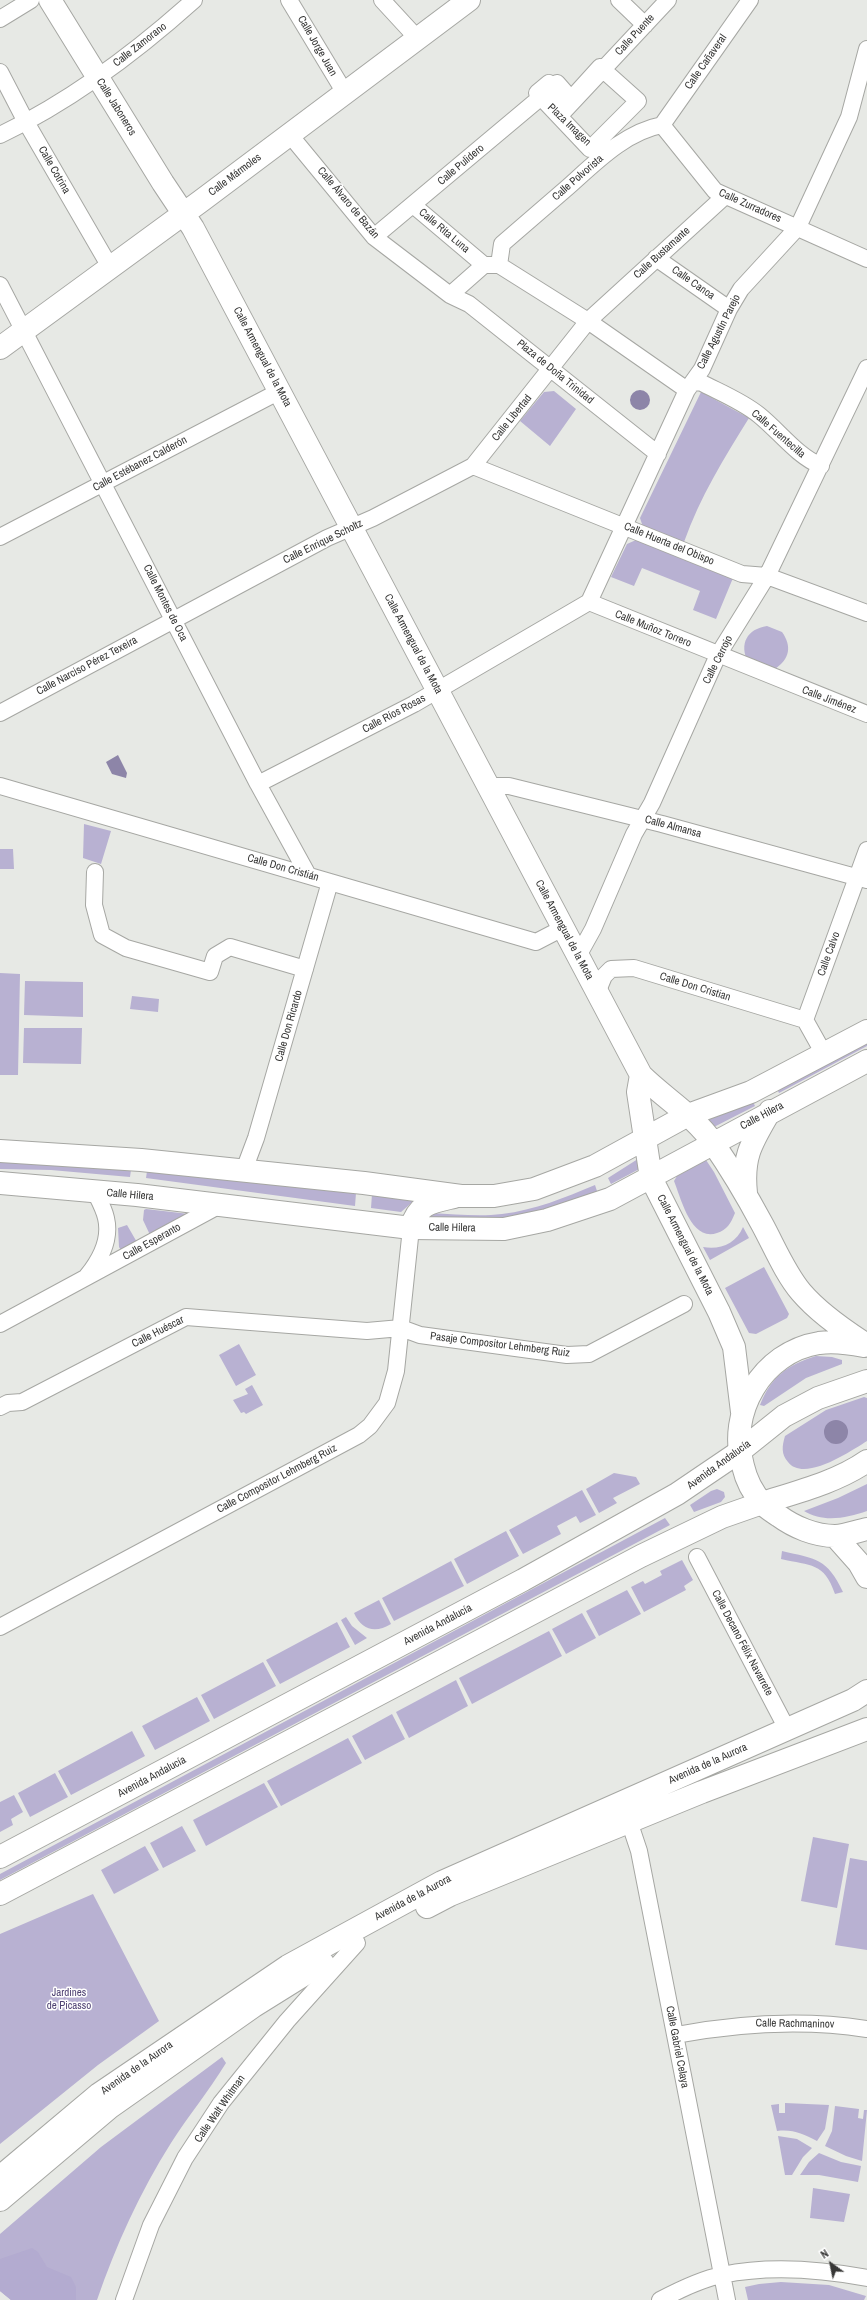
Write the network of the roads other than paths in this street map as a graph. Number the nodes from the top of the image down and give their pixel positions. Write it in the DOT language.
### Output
graph roads {
  1 [pos="31,0"];
  2 [pos="50,0"];
  3 [pos="194,0"];
  4 [pos="290,0"];
  5 [pos="382,0"];
  6 [pos="469,0"];
  7 [pos="619,0"];
  8 [pos="668,0"];
  9 [pos="750,0"];
  10 [pos="0,19"];
  11 [pos="645,25"];
  12 [pos="417,38"];
  13 [pos="867,49"];
  14 [pos="602,69"];
  15 [pos="0,72"];
  16 [pos="97,77"];
  17 [pos="345,93"];
  18 [pos="26,122"];
  19 [pos="662,125"];
  20 [pos="0,135"];
  21 [pos="290,135"];
  22 [pos="725,196"];
  23 [pos="413,205"];
  24 [pos="183,214"];
  25 [pos="798,227"];
  26 [pos="374,237"];
  27 [pos="656,258"];
  28 [pos="867,259"];
  29 [pos="486,262"];
  30 [pos="110,267"];
  31 [pos="0,285"];
  32 [pos="450,294"];
  33 [pos="729,309"];
  34 [pos="594,316"];
  35 [pos="24,330"];
  36 [pos="0,348"];
  37 [pos="867,368"];
  38 [pos="551,370"];
  39 [pos="690,386"];
  40 [pos="280,391"];
  41 [pos="658,454"];
  42 [pos="473,466"];
  43 [pos="821,466"];
  44 [pos="103,483"];
  45 [pos="624,526"];
  46 [pos="352,528"];
  47 [pos="0,537"];
  48 [pos="766,576"];
  49 [pos="589,602"];
  50 [pos="867,613"];
  51 [pos="173,619"];
  52 [pos="718,655"];
  53 [pos="790,685"];
  54 [pos="437,690"];
  55 [pos="0,713"];
  56 [pos="867,714"];
  57 [pos="258,784"];
  58 [pos="0,786"];
  59 [pos="488,786"];
  60 [pos="643,819"];
  61 [pos="867,850"];
  62 [pos="95,872"];
  63 [pos="308,875"];
  64 [pos="862,879"];
  65 [pos="330,882"];
  66 [pos="563,928"];
  67 [pos="578,956"];
  68 [pos="305,969"];
  69 [pos="597,993"];
  70 [pos="805,1020"];
  71 [pos="867,1031"];
  72 [pos="824,1054"];
  73 [pos="867,1061"];
  74 [pos="641,1075"];
  75 [pos="770,1111"];
  76 [pos="688,1115"];
  77 [pos="645,1140"];
  78 [pos="713,1142"];
  79 [pos="0,1151"];
  80 [pos="244,1170"];
  81 [pos="651,1178"];
  82 [pos="0,1183"];
  83 [pos="95,1192"];
  84 [pos="747,1194"];
  85 [pos="462,1196"];
  86 [pos="220,1205"];
  87 [pos="411,1228"];
  88 [pos="85,1278"];
  89 [pos="684,1304"];
  90 [pos="0,1324"];
  91 [pos="401,1328"];
  92 [pos="867,1346"];
  93 [pos="867,1381"];
  94 [pos="0,1407"];
  95 [pos="742,1412"];
  96 [pos="739,1452"];
  97 [pos="867,1461"];
  98 [pos="762,1503"];
  99 [pos="867,1529"];
  100 [pos="835,1536"];
  101 [pos="697,1557"];
  102 [pos="867,1577"];
  103 [pos="0,1627"];
  104 [pos="867,1691"];
  105 [pos="788,1729"];
  106 [pos="867,1729"];
  107 [pos="626,1811"];
  108 [pos="0,1857"];
  109 [pos="0,1894"];
  110 [pos="357,1943"];
  111 [pos="867,2029"];
  112 [pos="676,2035"];
  113 [pos="0,2177"];
  114 [pos="0,2200"];
  115 [pos="721,2275"];
  116 [pos="867,2278"];
  117 [pos="124,2300"];
  118 [pos="660,2300"];
  119 [pos="727,2300"];
  1 -- 10 [label="street"];
  2 -- 16 [label="main road, Calle Jaboneros"];
  3 -- 16 [label="street, Calle Zamorano"];
  4 -- 17 [label="street, Calle Jorge Juan"];
  5 -- 12 [label="street"];
  6 -- 12 [label="main road, Calle Mármoles"];
  7 -- 11 [label="street"];
  8 -- 11 [label="street, Calle Puente"];
  9 -- 19 [label="street, Calle Cañaveral"];
  11 -- 14 [label="street, Calle Puente"];
  12 -- 17 [label="main road, Calle Mármoles"];
  13 -- 25 [label="street, Calle Agustín Parejo"];
  14 -- 14 [label="street, Plaza Imagen"];
  14 -- 23 [label="street, Calle Pulidero"];
  15 -- 18 [label="street, Calle Cotrina"];
  16 -- 18 [label="street, Calle Zamorano"];
  16 -- 24 [label="main road, Calle Jaboneros"];
  17 -- 21 [label="main road, Calle Mármoles"];
  18 -- 20 [label="street, Calle Zamorano"];
  18 -- 30 [label="street, Calle Cotrina"];
  19 -- 22 [label="street, Calle Zurradores"];
  19 -- 29 [label="street, Calle Polvorista"];
  21 -- 24 [label="main road, Calle Mármoles"];
  21 -- 26 [label="street, Calle Álvaro de Bazán"];
  22 -- 25 [label="street, Calle Zurradores"];
  22 -- 27 [label="street, Calle Bustamante"];
  23 -- 26 [label="street, Calle Pulidero"];
  23 -- 29 [label="street, Calle Rita Luna"];
  24 -- 30 [label="main road, Calle Mármoles"];
  24 -- 40 [label="main road, Calle Armengual de la Mota"];
  25 -- 28 [label="street, Calle Zurradores"];
  25 -- 33 [label="street, Calle Agustín Parejo"];
  26 -- 32 [label="street, Calle Álvaro de Bazán"];
  27 -- 33 [label="street, Calle Canoa"];
  27 -- 34 [label="street, Calle Bustamante"];
  29 -- 32 [label="street"];
  29 -- 34 [label="street, Calle Rita Luna"];
  30 -- 35 [label="main road, Calle Mármoles"];
  31 -- 35 [label="street, Calle Montes de Oca"];
  32 -- 38 [label="street, Plaza de Doña Trinidad"];
  33 -- 39 [label="street, Calle Agustín Parejo"];
  34 -- 38 [label="street, Calle Bustamante"];
  34 -- 39 [label="street, Calle Rita Luna"];
  35 -- 36 [label="main road, Calle Mármoles"];
  35 -- 44 [label="street, Calle Montes de Oca"];
  37 -- 43 [label="street, Calle Cerrojo"];
  38 -- 41 [label="street, Plaza de Doña Trinidad"];
  38 -- 42 [label="street, Calle Libertad"];
  39 -- 41 [label="street, Calle Agustín Parejo"];
  39 -- 43 [label="street, Calle Fuentecilla"];
  40 -- 44 [label="street, Calle Estébanez Calderón"];
  40 -- 46 [label="main road, Calle Armengual de la Mota"];
  41 -- 45 [label="street, Calle Agustín Parejo"];
  42 -- 45 [label="street, Calle Huerta del Obispo"];
  42 -- 46 [label="street, Calle Enrique Scholtz"];
  43 -- 48 [label="street, Calle Cerrojo"];
  44 -- 47 [label="street, Calle Estébanez Calderón"];
  44 -- 51 [label="street, Calle Montes de Oca"];
  45 -- 48 [label="street, Calle Huerta del Obispo"];
  45 -- 49 [label="street, Calle Agustín Parejo"];
  46 -- 51 [label="street, Calle Enrique Scholtz"];
  46 -- 54 [label="main road, Calle Armengual de la Mota"];
  48 -- 50 [label="street, Calle Huerta del Obispo"];
  48 -- 52 [label="street, Calle Cerrojo"];
  49 -- 52 [label="street, Calle Muñoz Torrero"];
  49 -- 54 [label="street, Calle Ríos Rosas"];
  51 -- 55 [label="street, Calle Narciso Pérez Texeira"];
  51 -- 57 [label="street, Calle Montes de Oca"];
  52 -- 53 [label="street, Calle Muñoz Torrero"];
  52 -- 60 [label="street, Calle Cerrojo"];
  53 -- 56 [label="street, Calle Jiménez"];
  54 -- 57 [label="street, Calle Ríos Rosas"];
  54 -- 59 [label="main road, Calle Armengual de la Mota"];
  57 -- 63 [label="street, Calle Montes de Oca"];
  58 -- 63 [label="street, Calle Don Cristián"];
  59 -- 60 [label="street, Calle Almansa"];
  59 -- 66 [label="main road, Calle Armengual de la Mota"];
  60 -- 64 [label="street, Calle Almansa"];
  60 -- 67 [label="street, Calle Cerrojo"];
  61 -- 64 [label="street, Calle Calvo"];
  62 -- 68 [label="street"];
  63 -- 65 [label="street, Calle Don Cristián"];
  64 -- 70 [label="street, Calle Calvo"];
  65 -- 66 [label="street, Calle Don Cristián"];
  65 -- 68 [label="street, Calle Don Ricardo"];
  66 -- 67 [label="main road, Calle Armengual de la Mota"];
  67 -- 69 [label="main road, Calle Armengual de la Mota"];
  68 -- 80 [label="street, Calle Don Ricardo"];
  69 -- 70 [label="street, Calle Don Cristian"];
  69 -- 74 [label="main road, Calle Armengual de la Mota"];
  70 -- 72 [label="street"];
  71 -- 72 [label="main road"];
  72 -- 76 [label="main road"];
  73 -- 75 [label="main road, Calle Hilera"];
  74 -- 76 [label="main road, Calle Armengual de la Mota"];
  74 -- 77 [label="main road, Calle Armengual de la Mota"];
  75 -- 78 [label="main road, Calle Hilera"];
  75 -- 84 [label="main road, Calle Armengual de la Mota"];
  76 -- 77 [label="main road"];
  76 -- 78 [label="main road, Calle Armengual de la Mota"];
  77 -- 81 [label="main road, Calle Armengual de la Mota"];
  77 -- 85 [label="main road"];
  78 -- 81 [label="main road, Calle Hilera"];
  78 -- 84 [label="main road, Calle Armengual de la Mota"];
  79 -- 80 [label="main road"];
  80 -- 85 [label="main road"];
  81 -- 87 [label="main road, Calle Hilera"];
  81 -- 95 [label="main road, Calle Armengual de la Mota"];
  82 -- 83 [label="main road, Calle Hilera"];
  83 -- 86 [label="main road, Calle Hilera"];
  83 -- 88 [label="street, Calle Esperanto"];
  84 -- 92 [label="main road, Calle Armengual de la Mota"];
  85 -- 87 [label="main road"];
  86 -- 87 [label="main road, Calle Hilera"];
  86 -- 88 [label="street, Calle Esperanto"];
  87 -- 91 [label="street, Calle Compositor Lehmberg Ruiz"];
  88 -- 90 [label="street, Calle Esperanto"];
  89 -- 91 [label="street, Pasaje Compositor Lehmberg Ruiz"];
  91 -- 94 [label="street, Calle Huéscar"];
  91 -- 103 [label="street, Calle Compositor Lehmberg Ruiz"];
  92 -- 95 [label="main road"];
  93 -- 96 [label="main road, Avenida Andalucía"];
  95 -- 96 [label="main road"];
  96 -- 98 [label="main road"];
  96 -- 108 [label="main road, Avenida Andalucía"];
  97 -- 98 [label="main road"];
  98 -- 100 [label="main road"];
  98 -- 109 [label="main road"];
  99 -- 100 [label="main road"];
  100 -- 102 [label="main road"];
  101 -- 105 [label="street, Calle Decano Félix Navarrete"];
  104 -- 105 [label="main road, Avenida de la Aurora"];
  105 -- 107 [label="main road, Avenida de la Aurora"];
  106 -- 107 [label="main road, Avenida de la Aurora"];
  107 -- 110 [label="main road, Avenida de la Aurora"];
  107 -- 112 [label="street, Calle Gabriel Celaya"];
  107 -- 113 [label="main road, Avenida de la Aurora"];
  110 -- 114 [label="main road, Avenida de la Aurora"];
  110 -- 117 [label="street, Calle Walt Whitman"];
  111 -- 112 [label="street, Calle Rachmaninov"];
  112 -- 115 [label="street, Calle Gabriel Celaya"];
  115 -- 116 [label="street"];
  115 -- 118 [label="street"];
  115 -- 119 [label="street, Calle Gabriel Celaya"];
}
